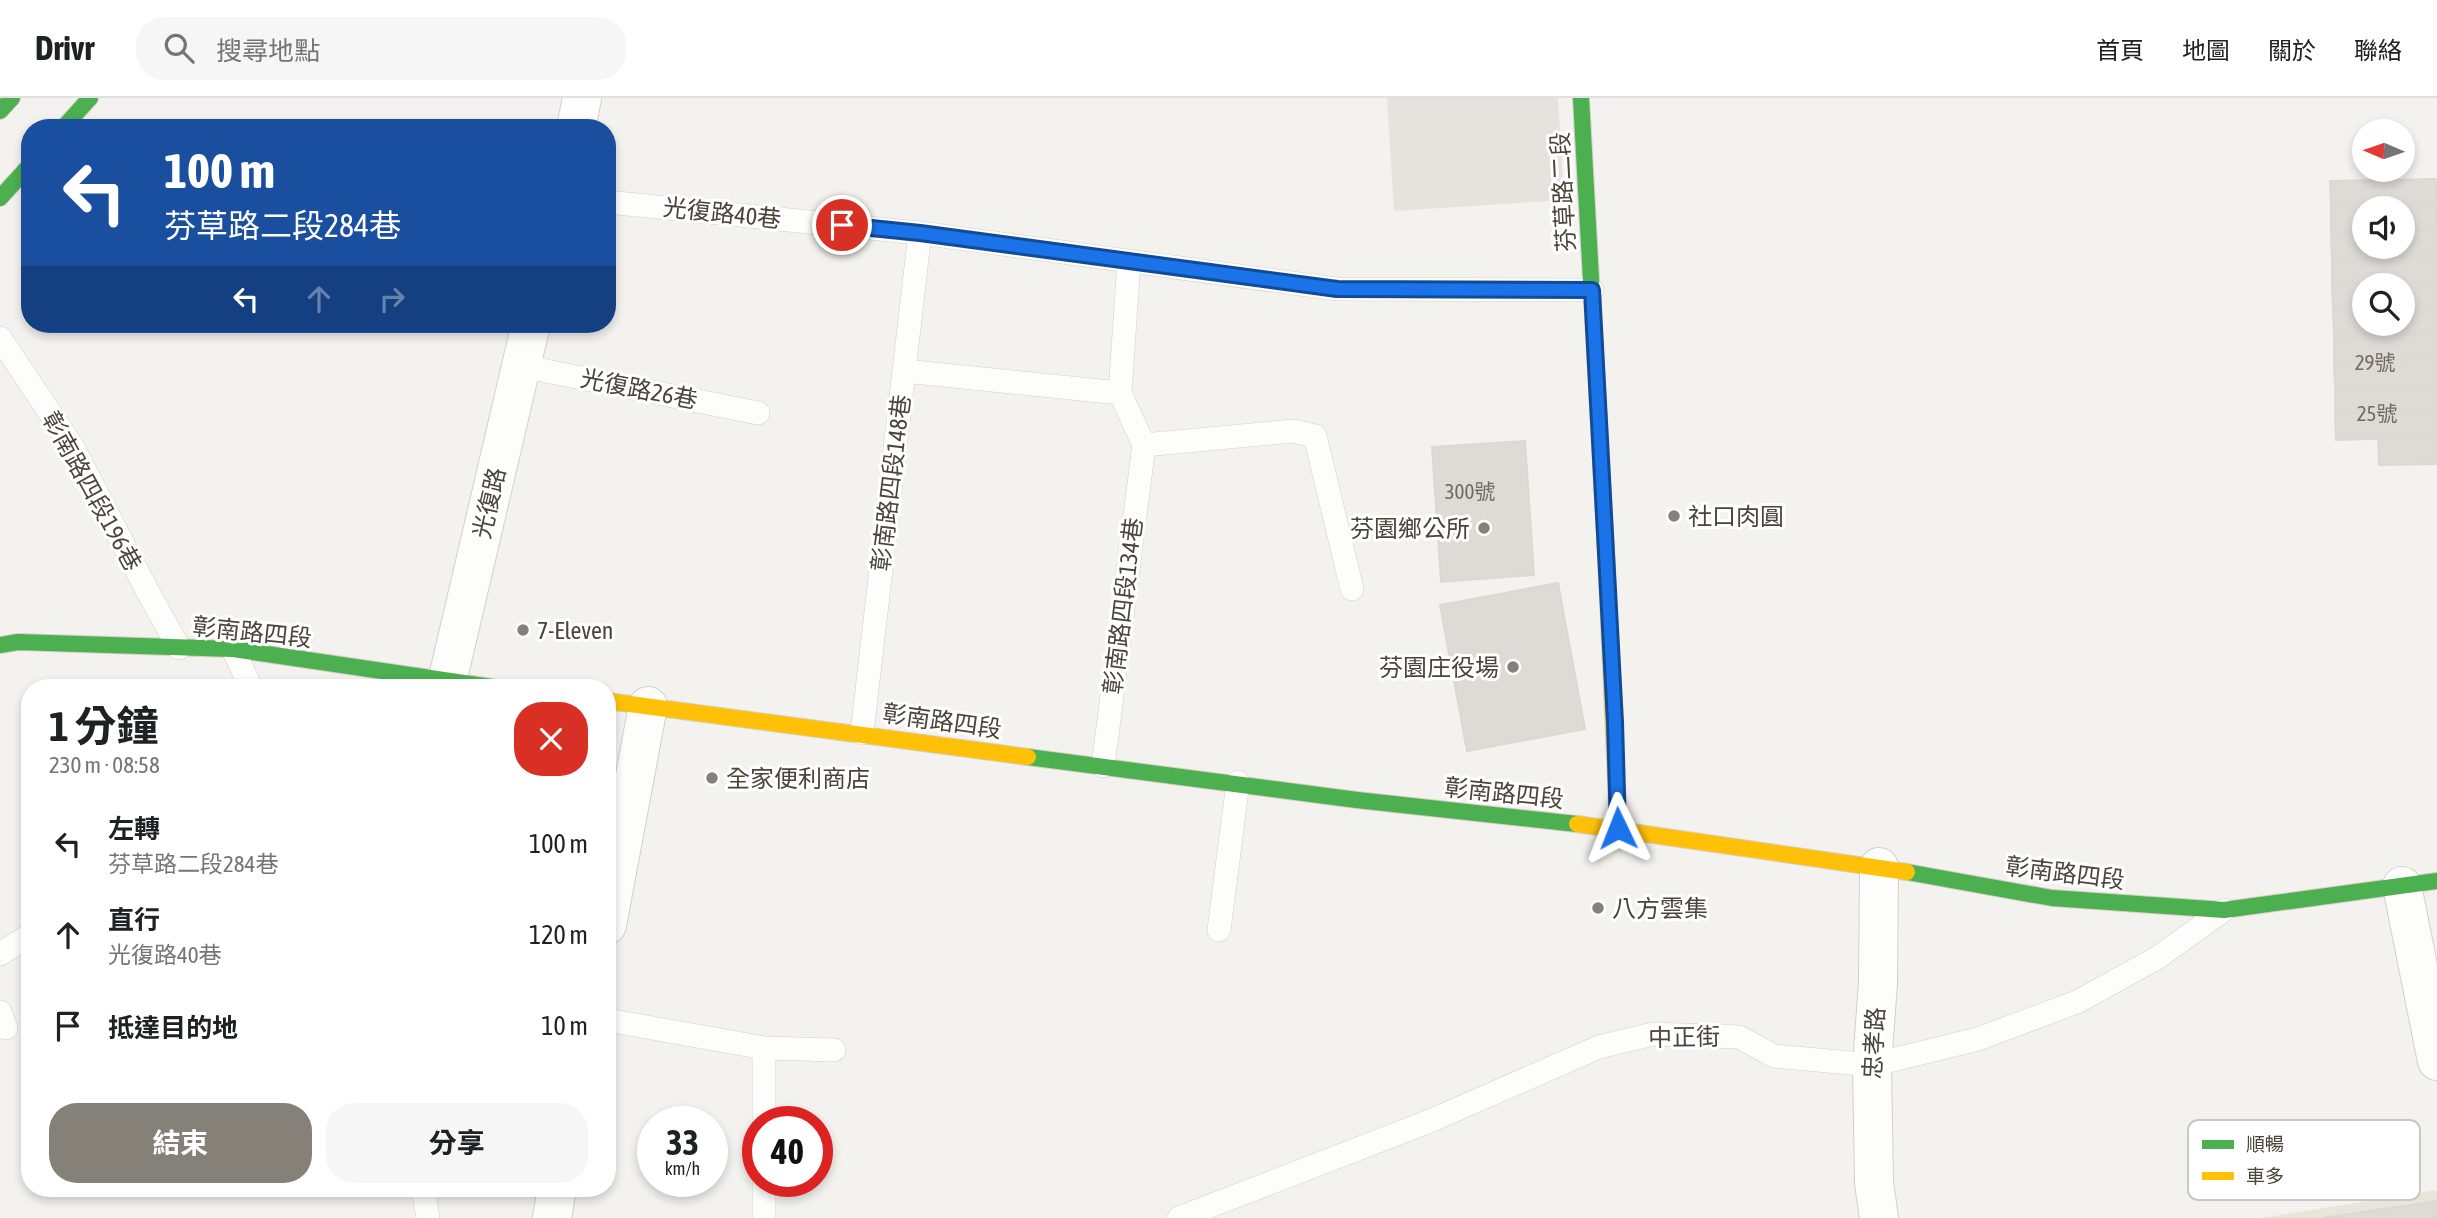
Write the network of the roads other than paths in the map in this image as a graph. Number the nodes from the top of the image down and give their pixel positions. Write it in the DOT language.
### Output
graph roads {
  1 [pos="12,98"];
  2 [pos="90,98"];
  3 [pos="582,98"];
  4 [pos="1581,98"];
  5 [pos="0,111"];
  6 [pos="71,119"];
  7 [pos="578,119"];
  8 [pos="21,175"];
  9 [pos="0,198"];
  10 [pos="616,203"];
  11 [pos="920,233"];
  12 [pos="1129,261"];
  13 [pos="1592,290"];
  14 [pos="529,333"];
  15 [pos="0,338"];
  16 [pos="521,366"];
  17 [pos="904,371"];
  18 [pos="1120,393"];
  19 [pos="758,413"];
  20 [pos="1143,445"];
  21 [pos="1352,589"];
  22 [pos="0,645"];
  23 [pos="179,648"];
  24 [pos="233,649"];
  25 [pos="247,679"];
  26 [pos="428,679"];
  27 [pos="448,679"];
  28 [pos="616,702"];
  29 [pos="648,706"];
  30 [pos="862,733"];
  31 [pos="1103,766"];
  32 [pos="1238,782"];
  33 [pos="1618,828"];
  34 [pos="1879,867"];
  35 [pos="616,877"];
  36 [pos="2420,884"];
  37 [pos="2224,910"];
  38 [pos="1219,930"];
  39 [pos="21,941"];
  40 [pos="0,954"];
  41 [pos="616,1022"];
  42 [pos="764,1048"];
  43 [pos="834,1050"];
  44 [pos="2437,1061"];
  45 [pos="1872,1065"];
  46 [pos="764,1106"];
  47 [pos="424,1197"];
  48 [pos="556,1197"];
  49 [pos="764,1197"];
  50 [pos="428,1218"];
  51 [pos="552,1218"];
  52 [pos="764,1218"];
  53 [pos="1179,1218"];
  54 [pos="1879,1218"];
  1 -- 5 [label="street"];
  2 -- 6 [label="street"];
  3 -- 7 [label="street"];
  4 -- 13 [label="street, 芬草路二段"];
  8 -- 9 [label="street"];
  10 -- 11 [label="lane, 光復路40巷"];
  11 -- 12 [label="lane, 光復路40巷"];
  11 -- 17 [label="lane, 彰南路四段148巷"];
  12 -- 13 [label="lane, 光復路40巷"];
  12 -- 18 [label="lane"];
  13 -- 33 [label="street, 芬草路二段"];
  14 -- 16 [label="street, 光復路"];
  15 -- 23 [label="lane, 彰南路四段196巷"];
  16 -- 19 [label="lane, 光復路26巷"];
  16 -- 27 [label="street, 光復路"];
  17 -- 18 [label="lane"];
  17 -- 30 [label="lane, 彰南路四段148巷"];
  18 -- 20 [label="lane"];
  20 -- 21 [label="lane"];
  20 -- 31 [label="lane, 彰南路四段134巷"];
  22 -- 23 [label="street, 彰南路四段"];
  23 -- 24 [label="street, 彰南路四段"];
  24 -- 25 [label="lane"];
  24 -- 26 [label="street, 彰南路四段"];
  28 -- 29 [label="street, 彰南路四段"];
  29 -- 30 [label="street, 彰南路四段"];
  29 -- 35 [label="street"];
  30 -- 31 [label="street, 彰南路四段"];
  31 -- 32 [label="street, 彰南路四段"];
  32 -- 33 [label="street, 彰南路四段"];
  32 -- 38 [label="lane"];
  33 -- 34 [label="street, 彰南路四段"];
  34 -- 37 [label="street, 彰南路四段"];
  34 -- 45 [label="street, 忠孝路"];
  36 -- 37 [label="street, 彰南路四段"];
  36 -- 44 [label="street"];
  37 -- 45 [label="lane, 中正街"];
  39 -- 40 [label="lane"];
  41 -- 42 [label="lane"];
  42 -- 43 [label="lane"];
  42 -- 46 [label="lane"];
  45 -- 53 [label="lane, 中正街"];
  45 -- 54 [label="street, 忠孝路"];
  47 -- 50 [label="lane"];
  48 -- 51 [label="street"];
  49 -- 52 [label="lane"];
}
